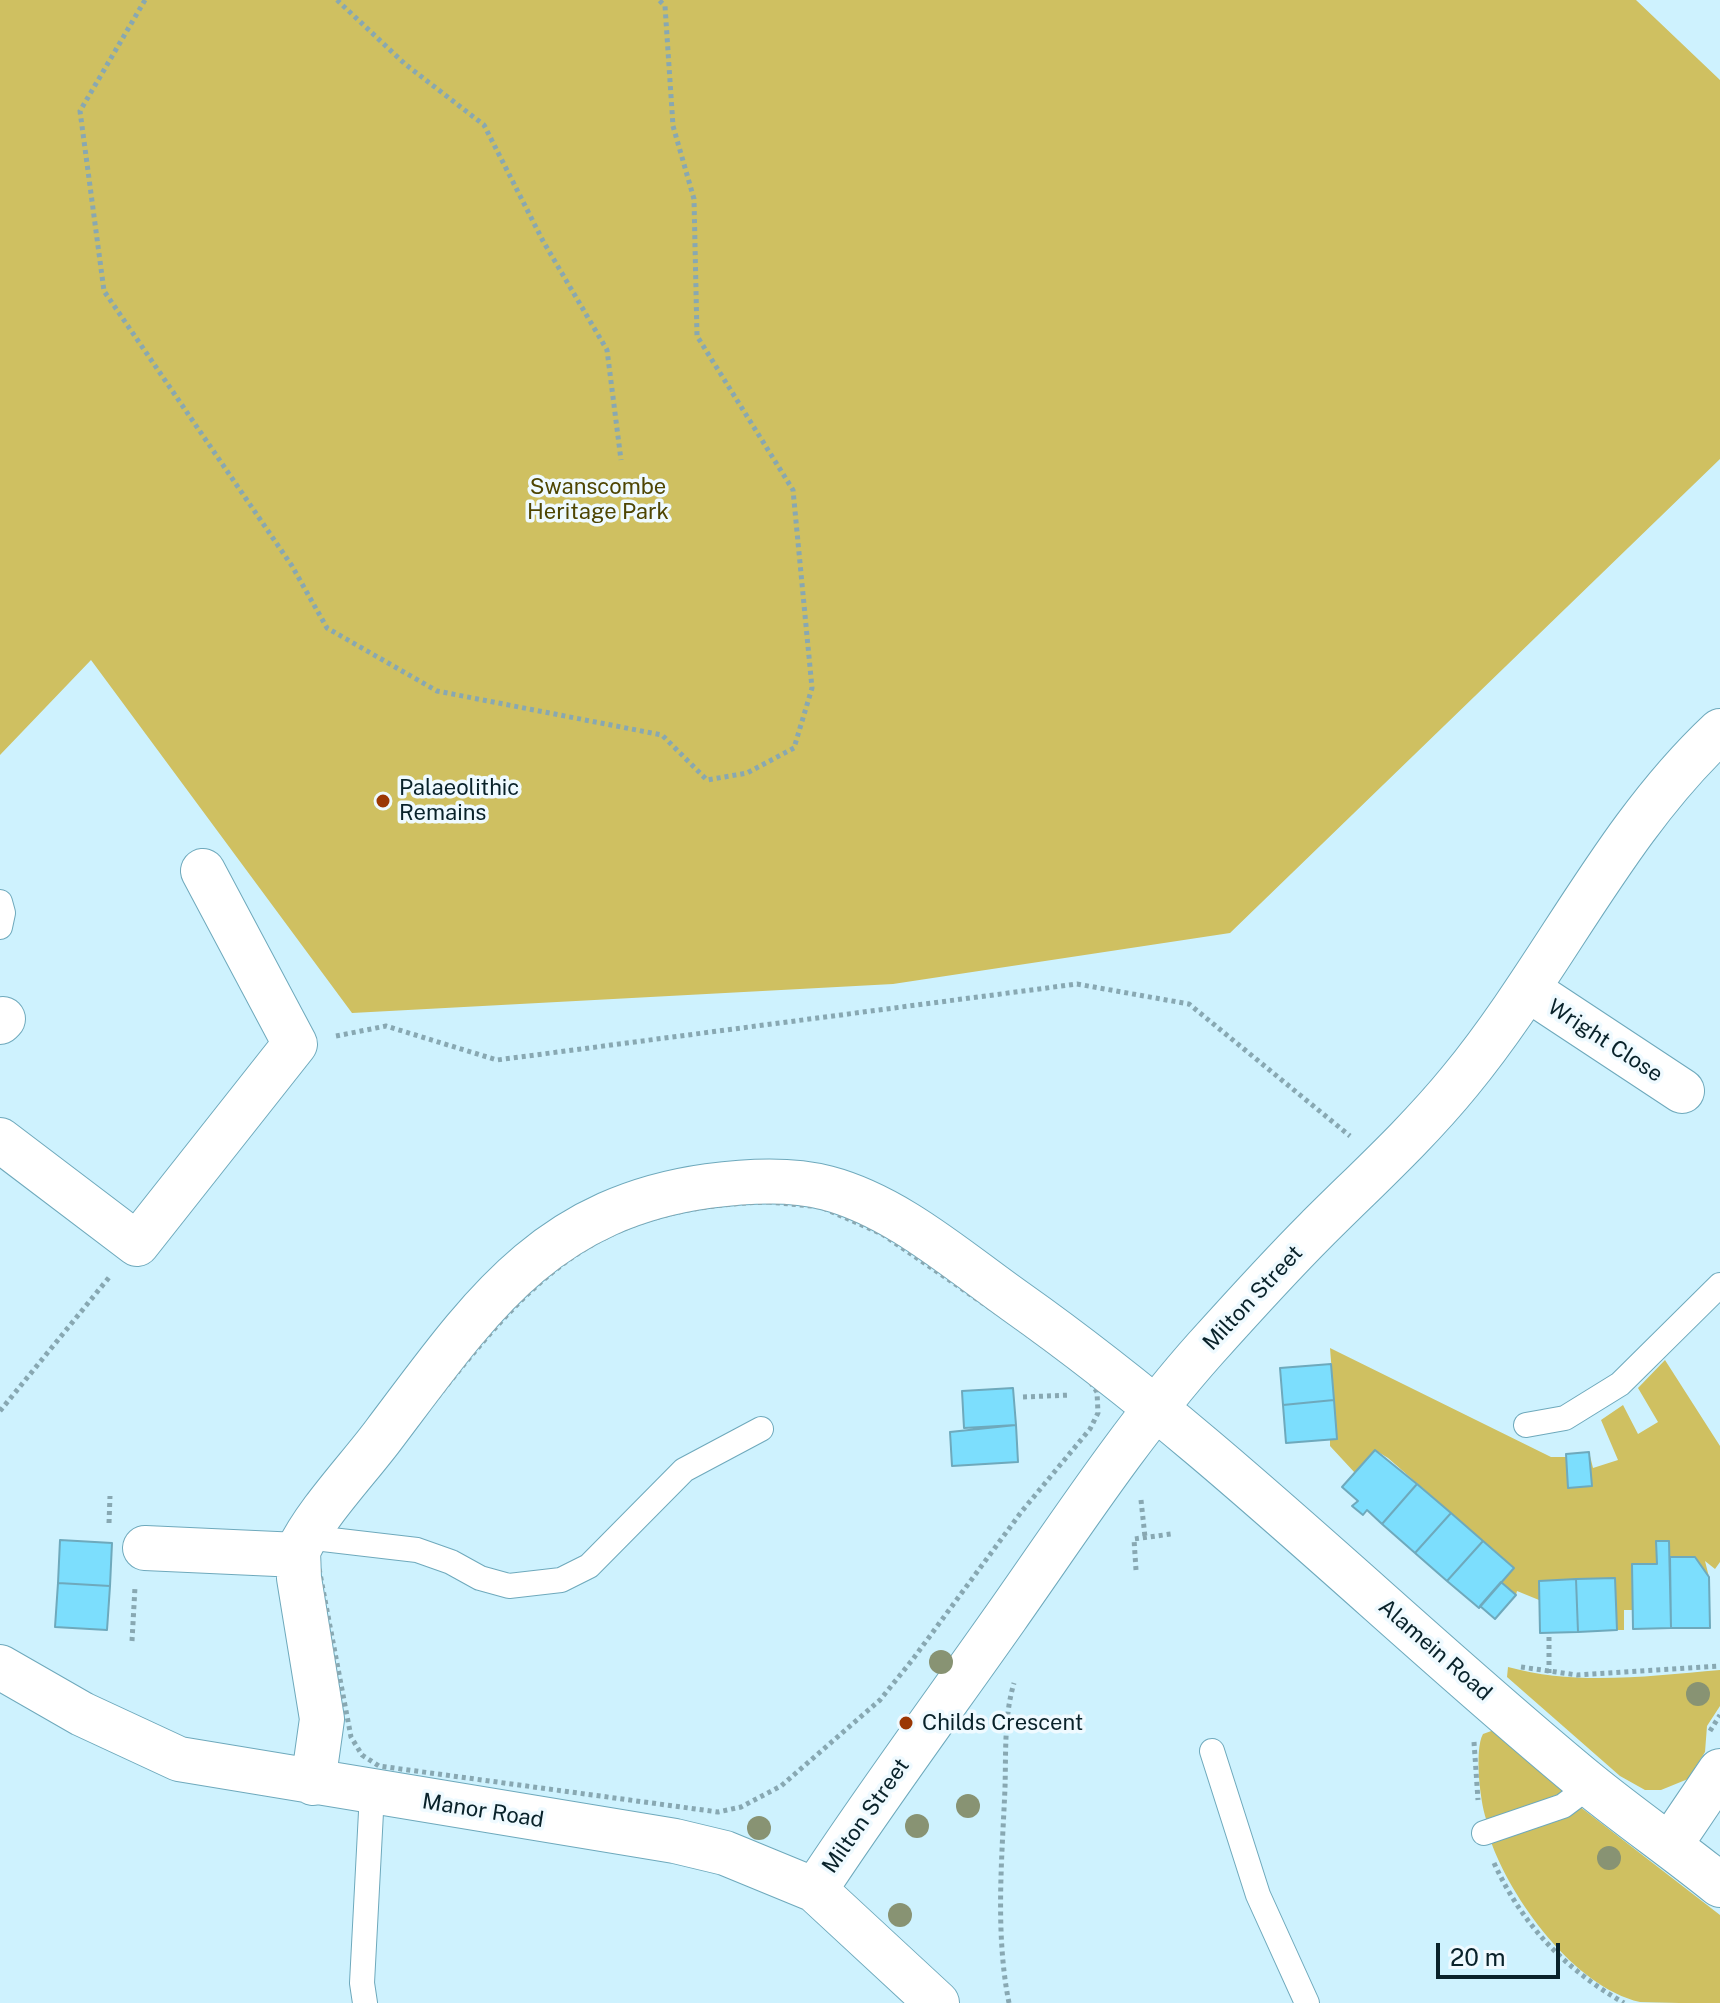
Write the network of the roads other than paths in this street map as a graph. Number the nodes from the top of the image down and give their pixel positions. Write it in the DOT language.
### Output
graph roads {
  1 [pos="1720,731"];
  2 [pos="203,871"];
  3 [pos="0,902"];
  4 [pos="0,927"];
  5 [pos="1529,990"];
  6 [pos="1682,1091"];
  7 [pos="0,1140"];
  8 [pos="1720,1285"];
  9 [pos="1156,1408"];
  10 [pos="1526,1425"];
  11 [pos="761,1429"];
  12 [pos="126,1534"];
  13 [pos="302,1546"];
  14 [pos="0,1667"];
  15 [pos="1212,1751"];
  16 [pos="1720,1771"];
  17 [pos="313,1783"];
  18 [pos="1591,1785"];
  19 [pos="372,1793"];
  20 [pos="1484,1833"];
  21 [pos="1670,1845"];
  22 [pos="1720,1885"];
  23 [pos="815,1890"];
  24 [pos="365,2003"];
  25 [pos="937,2003"];
  26 [pos="1307,2003"];
  1 -- 5 [label="street, Milton Street"];
  2 -- 7 [label="street"];
  3 -- 4 [label="lane"];
  5 -- 6 [label="street, Wright Close"];
  5 -- 9 [label="street, Milton Street"];
  8 -- 10 [label="lane"];
  9 -- 13 [label="street"];
  9 -- 18 [label="street, Alamein Road"];
  9 -- 23 [label="street, Milton Street"];
  11 -- 13 [label="lane"];
  12 -- 13 [label="street"];
  13 -- 17 [label="street"];
  14 -- 17 [label="street, Manor Road"];
  15 -- 26 [label="lane"];
  16 -- 21 [label="street"];
  17 -- 19 [label="street, Manor Road"];
  18 -- 20 [label="lane"];
  18 -- 21 [label="street, Alamein Road"];
  19 -- 23 [label="street, Manor Road"];
  19 -- 24 [label="lane"];
  21 -- 22 [label="street, Alamein Road"];
  23 -- 25 [label="street, Manor Road"];
}
